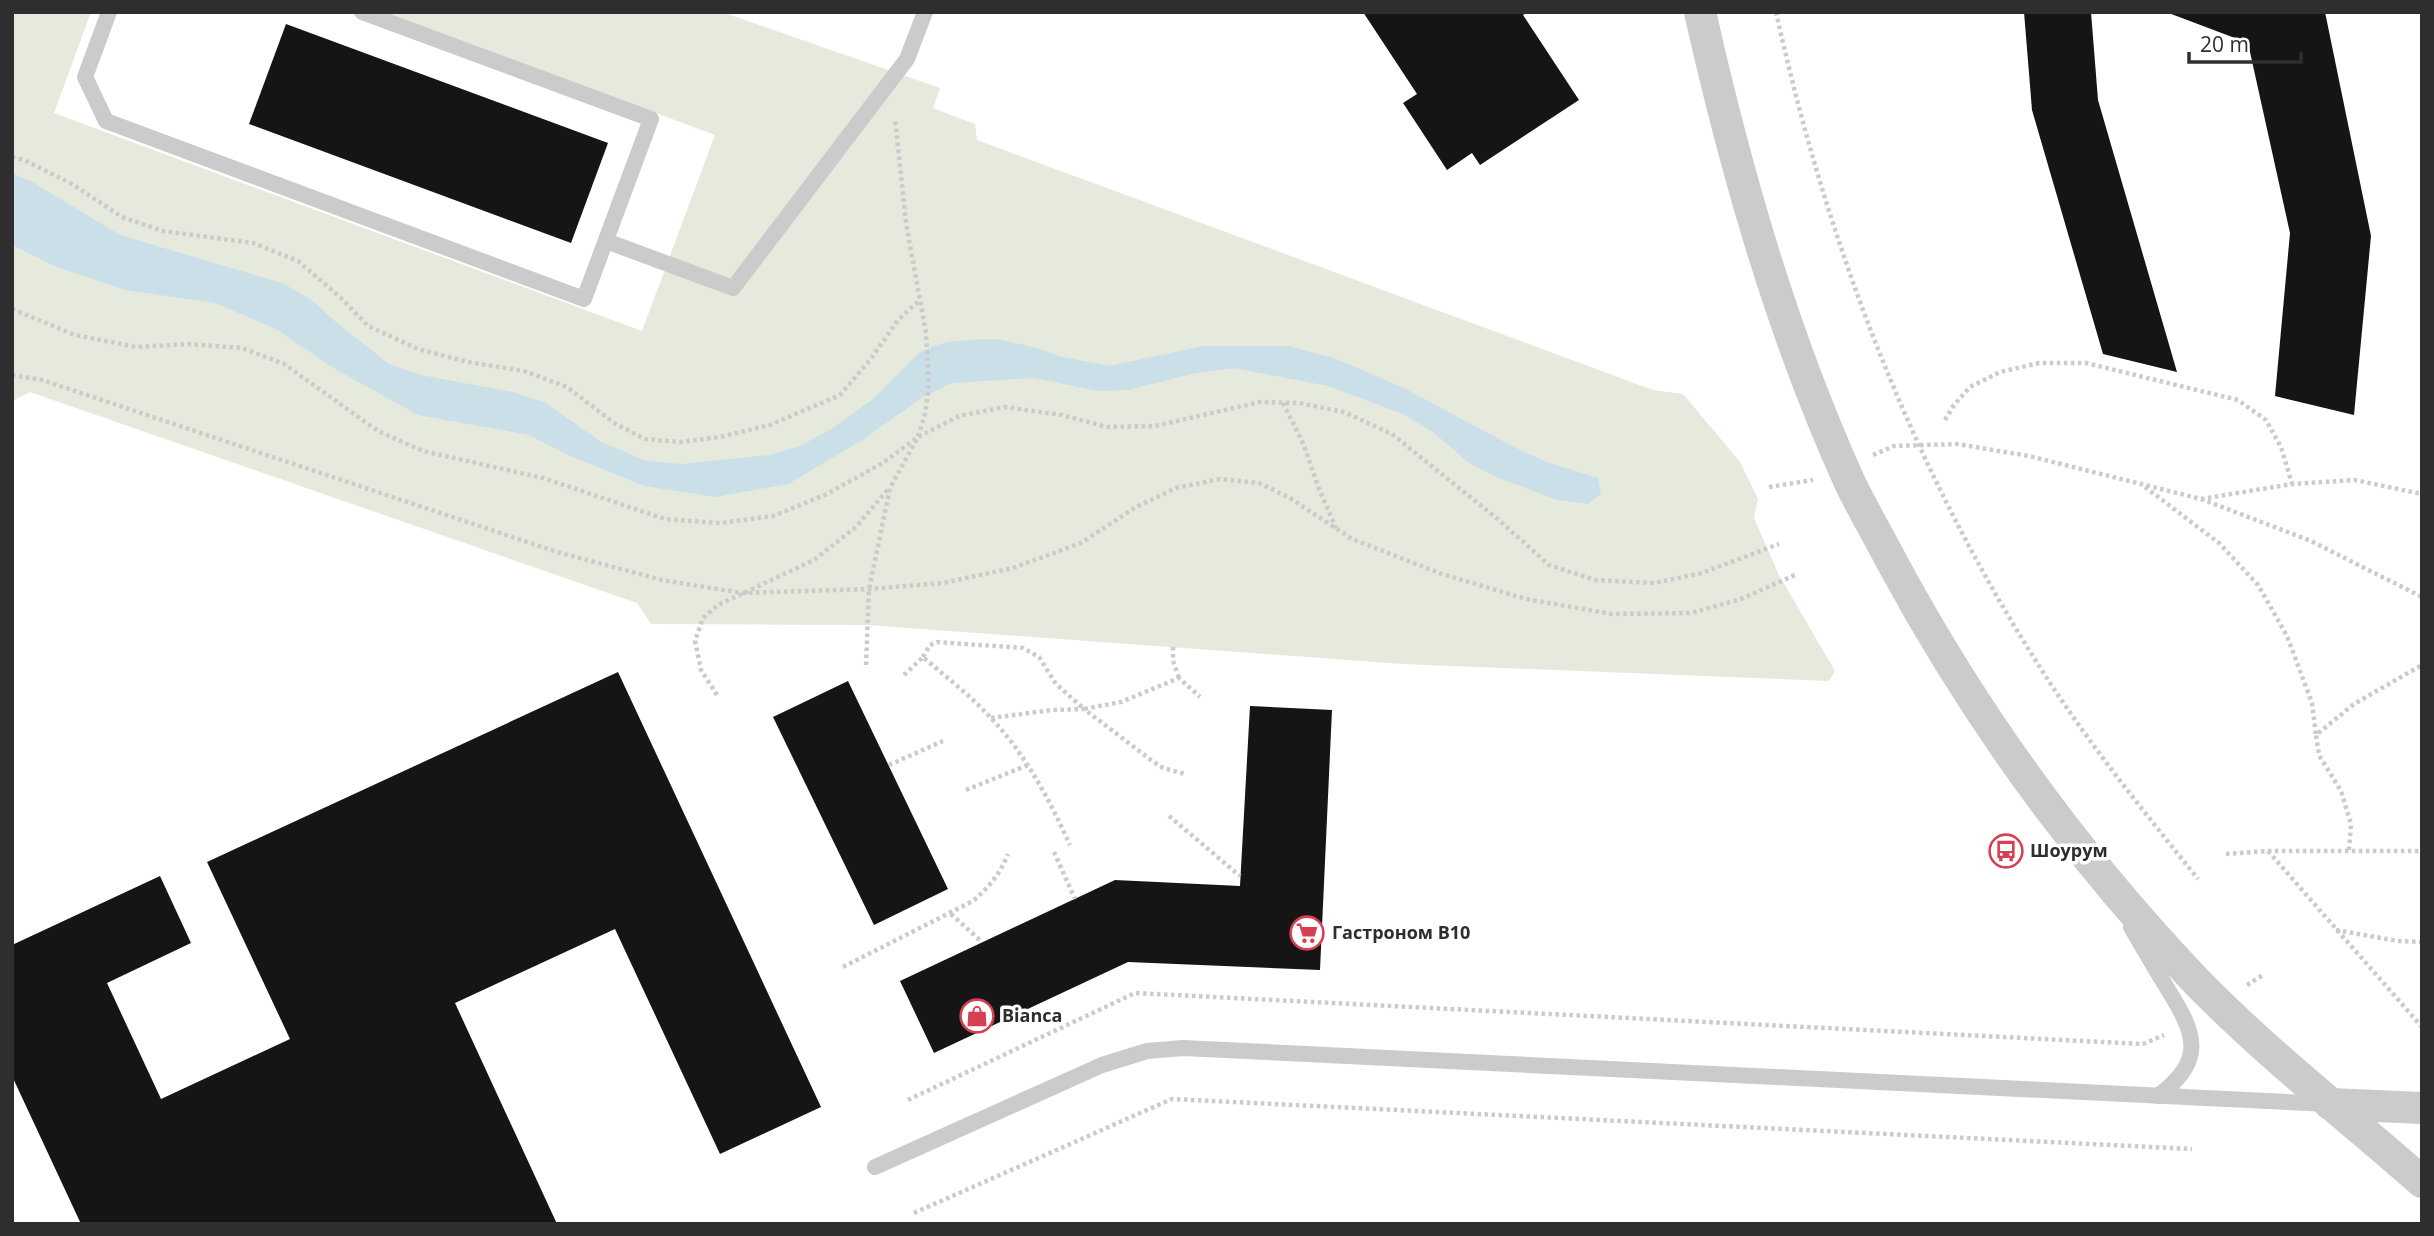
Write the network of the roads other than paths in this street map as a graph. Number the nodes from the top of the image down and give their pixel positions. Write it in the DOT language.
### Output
graph roads {
  1 [pos="109,12"];
  2 [pos="362,12"];
  3 [pos="925,12"];
  4 [pos="1700,12"];
  5 [pos="606,241"];
  6 [pos="2092,863"];
  7 [pos="2158,1096"];
  8 [pos="2330,1104"];
  9 [pos="2422,1108"];
  10 [pos="875,1167"];
  11 [pos="2422,1182"];
  1 -- 5 [label="lane"];
  2 -- 5 [label="lane"];
  3 -- 5 [label="lane"];
  4 -- 6 [label="street"];
  6 -- 7 [label="lane"];
  6 -- 8 [label="street"];
  7 -- 8 [label="lane"];
  7 -- 10 [label="lane"];
  8 -- 9 [label="street"];
  8 -- 11 [label="street"];
}
